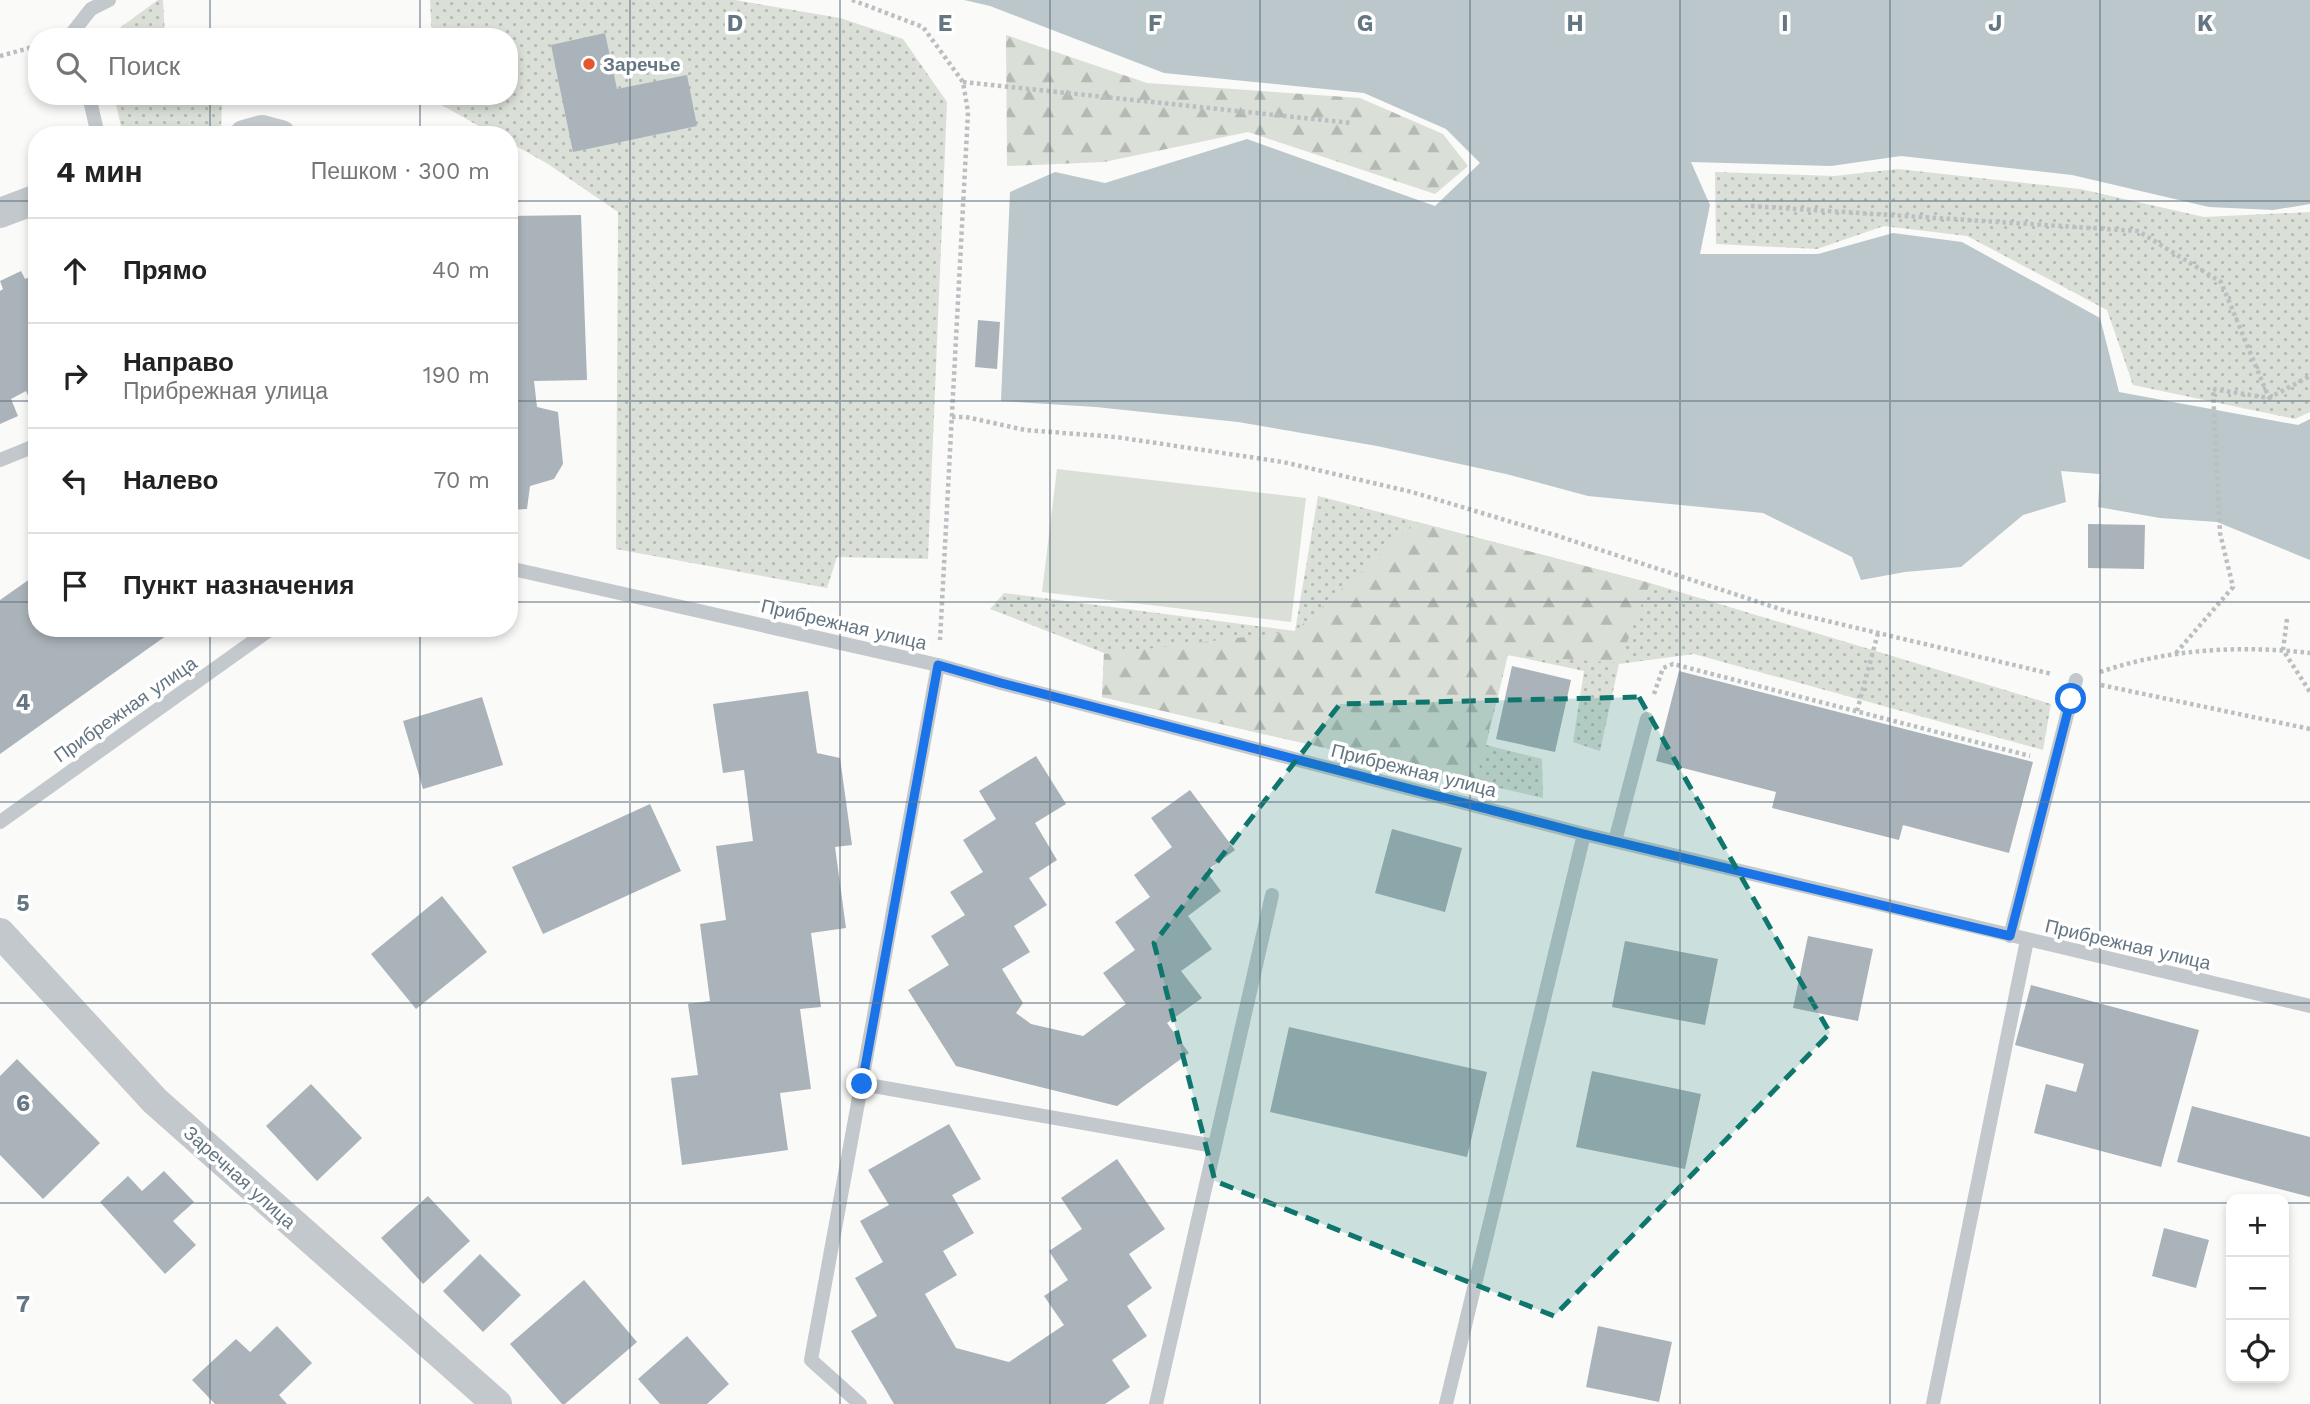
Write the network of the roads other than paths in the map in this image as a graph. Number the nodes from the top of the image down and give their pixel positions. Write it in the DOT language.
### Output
graph roads {
  1 [pos="109,0"];
  2 [pos="76,28"];
  3 [pos="91,105"];
  4 [pos="96,126"];
  5 [pos="28,203"];
  6 [pos="0,214"];
  7 [pos="28,449"];
  8 [pos="0,460"];
  9 [pos="518,570"];
  10 [pos="259,637"];
  11 [pos="938,665"];
  12 [pos="2076,680"];
  13 [pos="1647,719"];
  14 [pos="0,822"];
  15 [pos="1584,834"];
  16 [pos="1615,841"];
  17 [pos="1272,895"];
  18 [pos="0,933"];
  19 [pos="2010,936"];
  20 [pos="2027,940"];
  21 [pos="2310,1006"];
  22 [pos="862,1084"];
  23 [pos="1214,1146"];
  24 [pos="497,1404"];
  25 [pos="860,1404"];
  26 [pos="1156,1404"];
  27 [pos="1446,1404"];
  28 [pos="1933,1404"];
  1 -- 2 [label="lane"];
  3 -- 4 [label="lane"];
  5 -- 6 [label="street"];
  7 -- 8 [label="lane"];
  9 -- 11 [label="lane, Прибрежная улица"];
  10 -- 14 [label="lane, Прибрежная улица"];
  11 -- 15 [label="lane, Прибрежная улица"];
  11 -- 22 [label="lane"];
  12 -- 19 [label="lane"];
  13 -- 16 [label="lane"];
  15 -- 16 [label="lane, Прибрежная улица"];
  15 -- 27 [label="lane"];
  16 -- 19 [label="lane, Прибрежная улица"];
  17 -- 23 [label="lane"];
  18 -- 24 [label="street, Заречная улица"];
  19 -- 20 [label="lane, Прибрежная улица"];
  20 -- 21 [label="lane, Прибрежная улица"];
  20 -- 28 [label="lane"];
  22 -- 23 [label="lane"];
  22 -- 25 [label="lane"];
  23 -- 26 [label="lane"];
}
